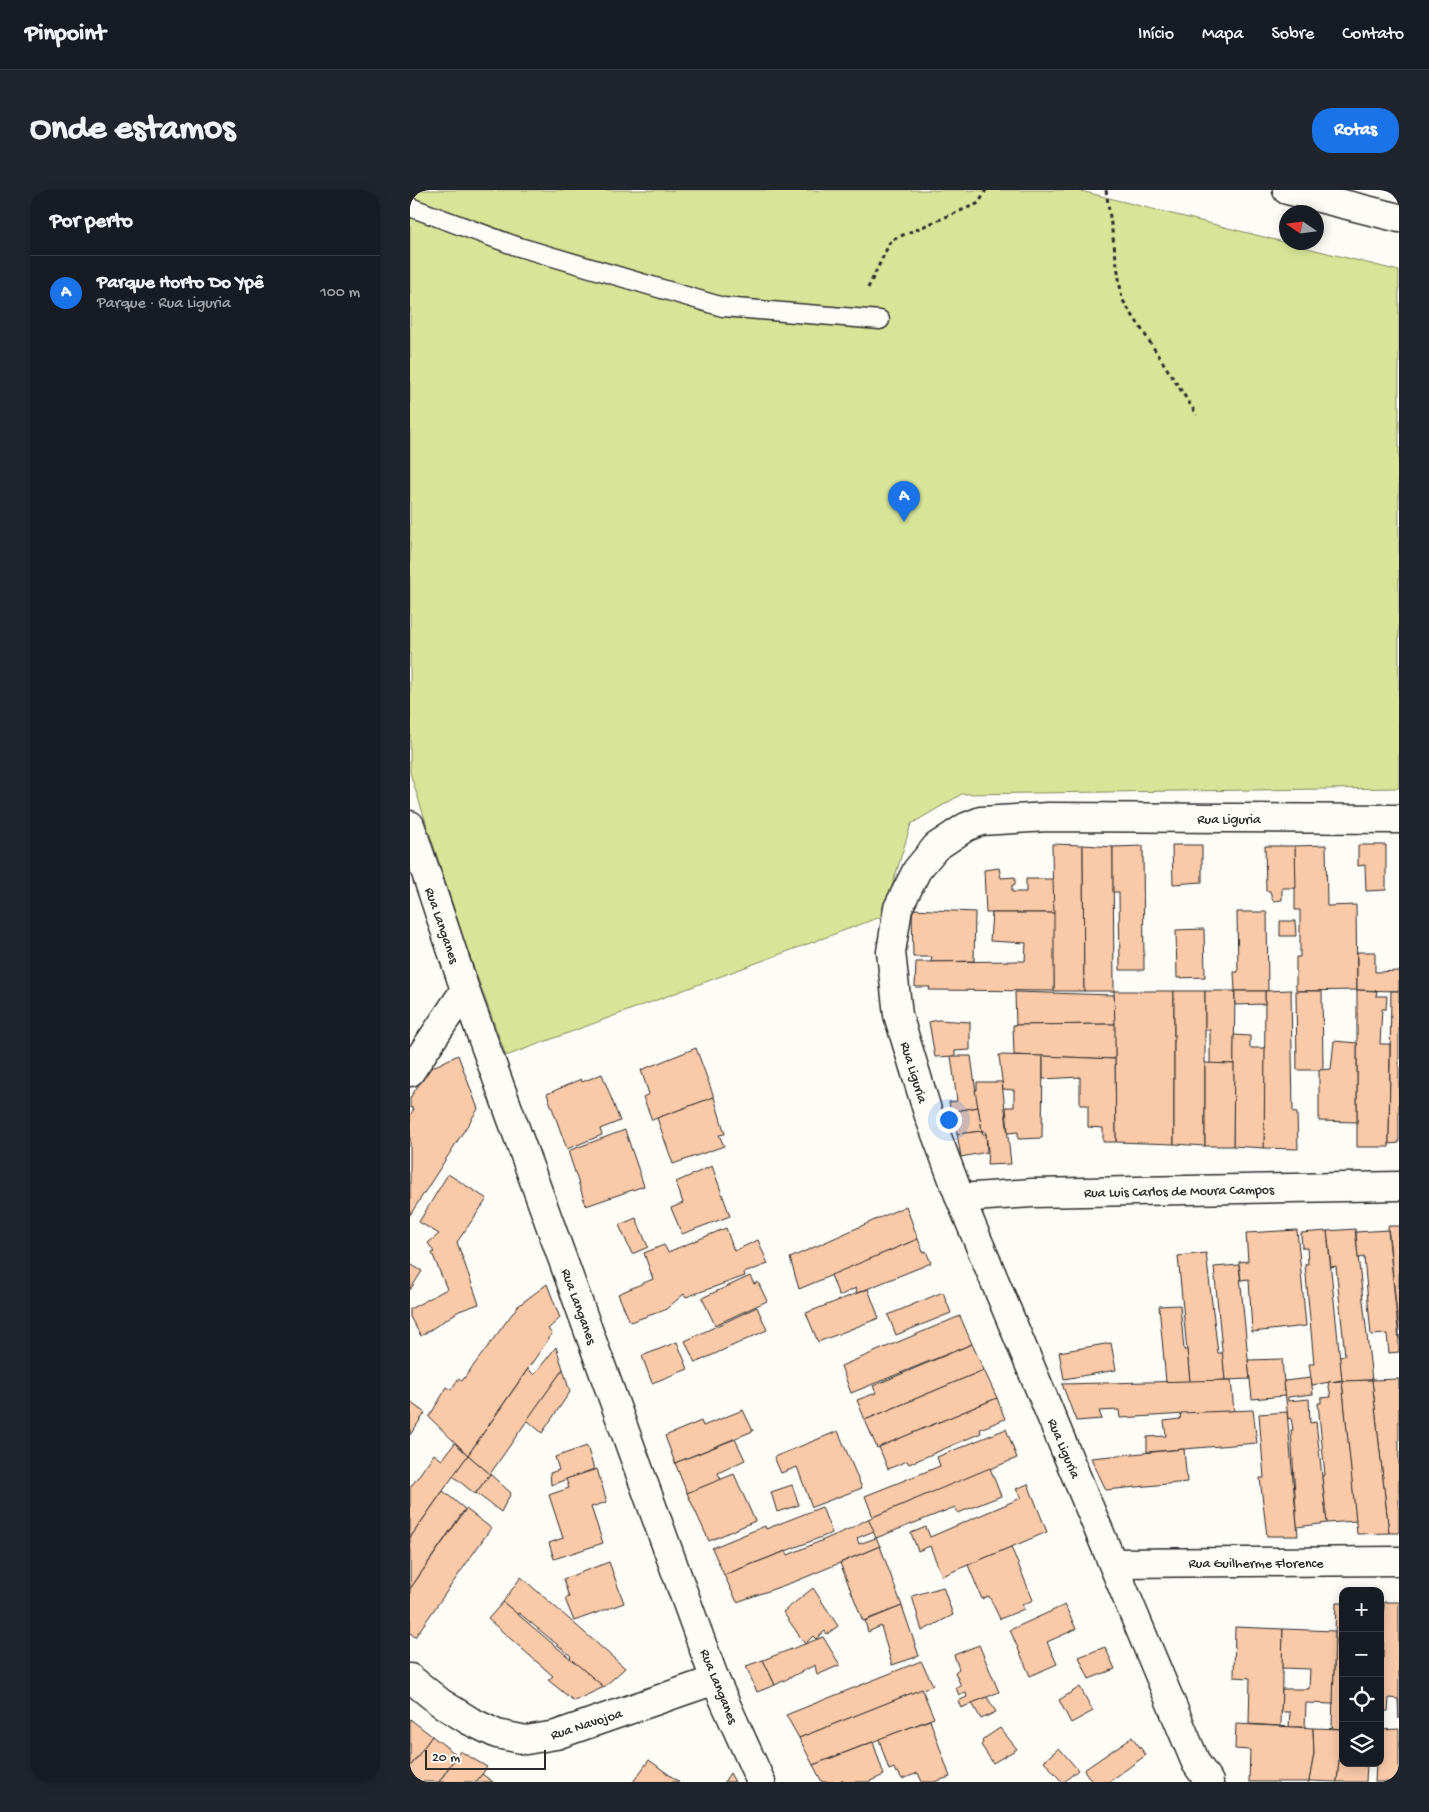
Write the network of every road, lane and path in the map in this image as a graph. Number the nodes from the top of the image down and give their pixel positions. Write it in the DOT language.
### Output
graph roads {
  1 [pos="986,190"];
  2 [pos="1106,190"];
  3 [pos="1286,190"];
  4 [pos="410,207"];
  5 [pos="1399,218"];
  6 [pos="853,318"];
  7 [pos="880,320"];
  8 [pos="1197,415"];
  9 [pos="1399,819"];
  10 [pos="410,825"];
  11 [pos="465,990"];
  12 [pos="410,1072"];
  13 [pos="1399,1186"];
  14 [pos="960,1198"];
  15 [pos="1399,1561"];
  16 [pos="1113,1563"];
  17 [pos="410,1678"];
  18 [pos="715,1680"];
  19 [pos="761,1782"];
  20 [pos="1210,1782"];
  1 -- 6 [label="path"];
  2 -- 8 [label="path"];
  3 -- 5 [label="street"];
  4 -- 6 [label="lane"];
  6 -- 7 [label="lane"];
  9 -- 14 [label="street, Rua Liguria"];
  10 -- 11 [label="street, Rua Langanes"];
  11 -- 12 [label="street"];
  11 -- 18 [label="street, Rua Langanes"];
  13 -- 14 [label="street, Rua Luis Carlos de Moura Campos"];
  14 -- 16 [label="street, Rua Liguria"];
  15 -- 16 [label="street, Rua Guilherme Florence"];
  16 -- 20 [label="street, Rua Liguria"];
  17 -- 18 [label="street, Rua Navojoa"];
  18 -- 19 [label="street, Rua Langanes"];
}
